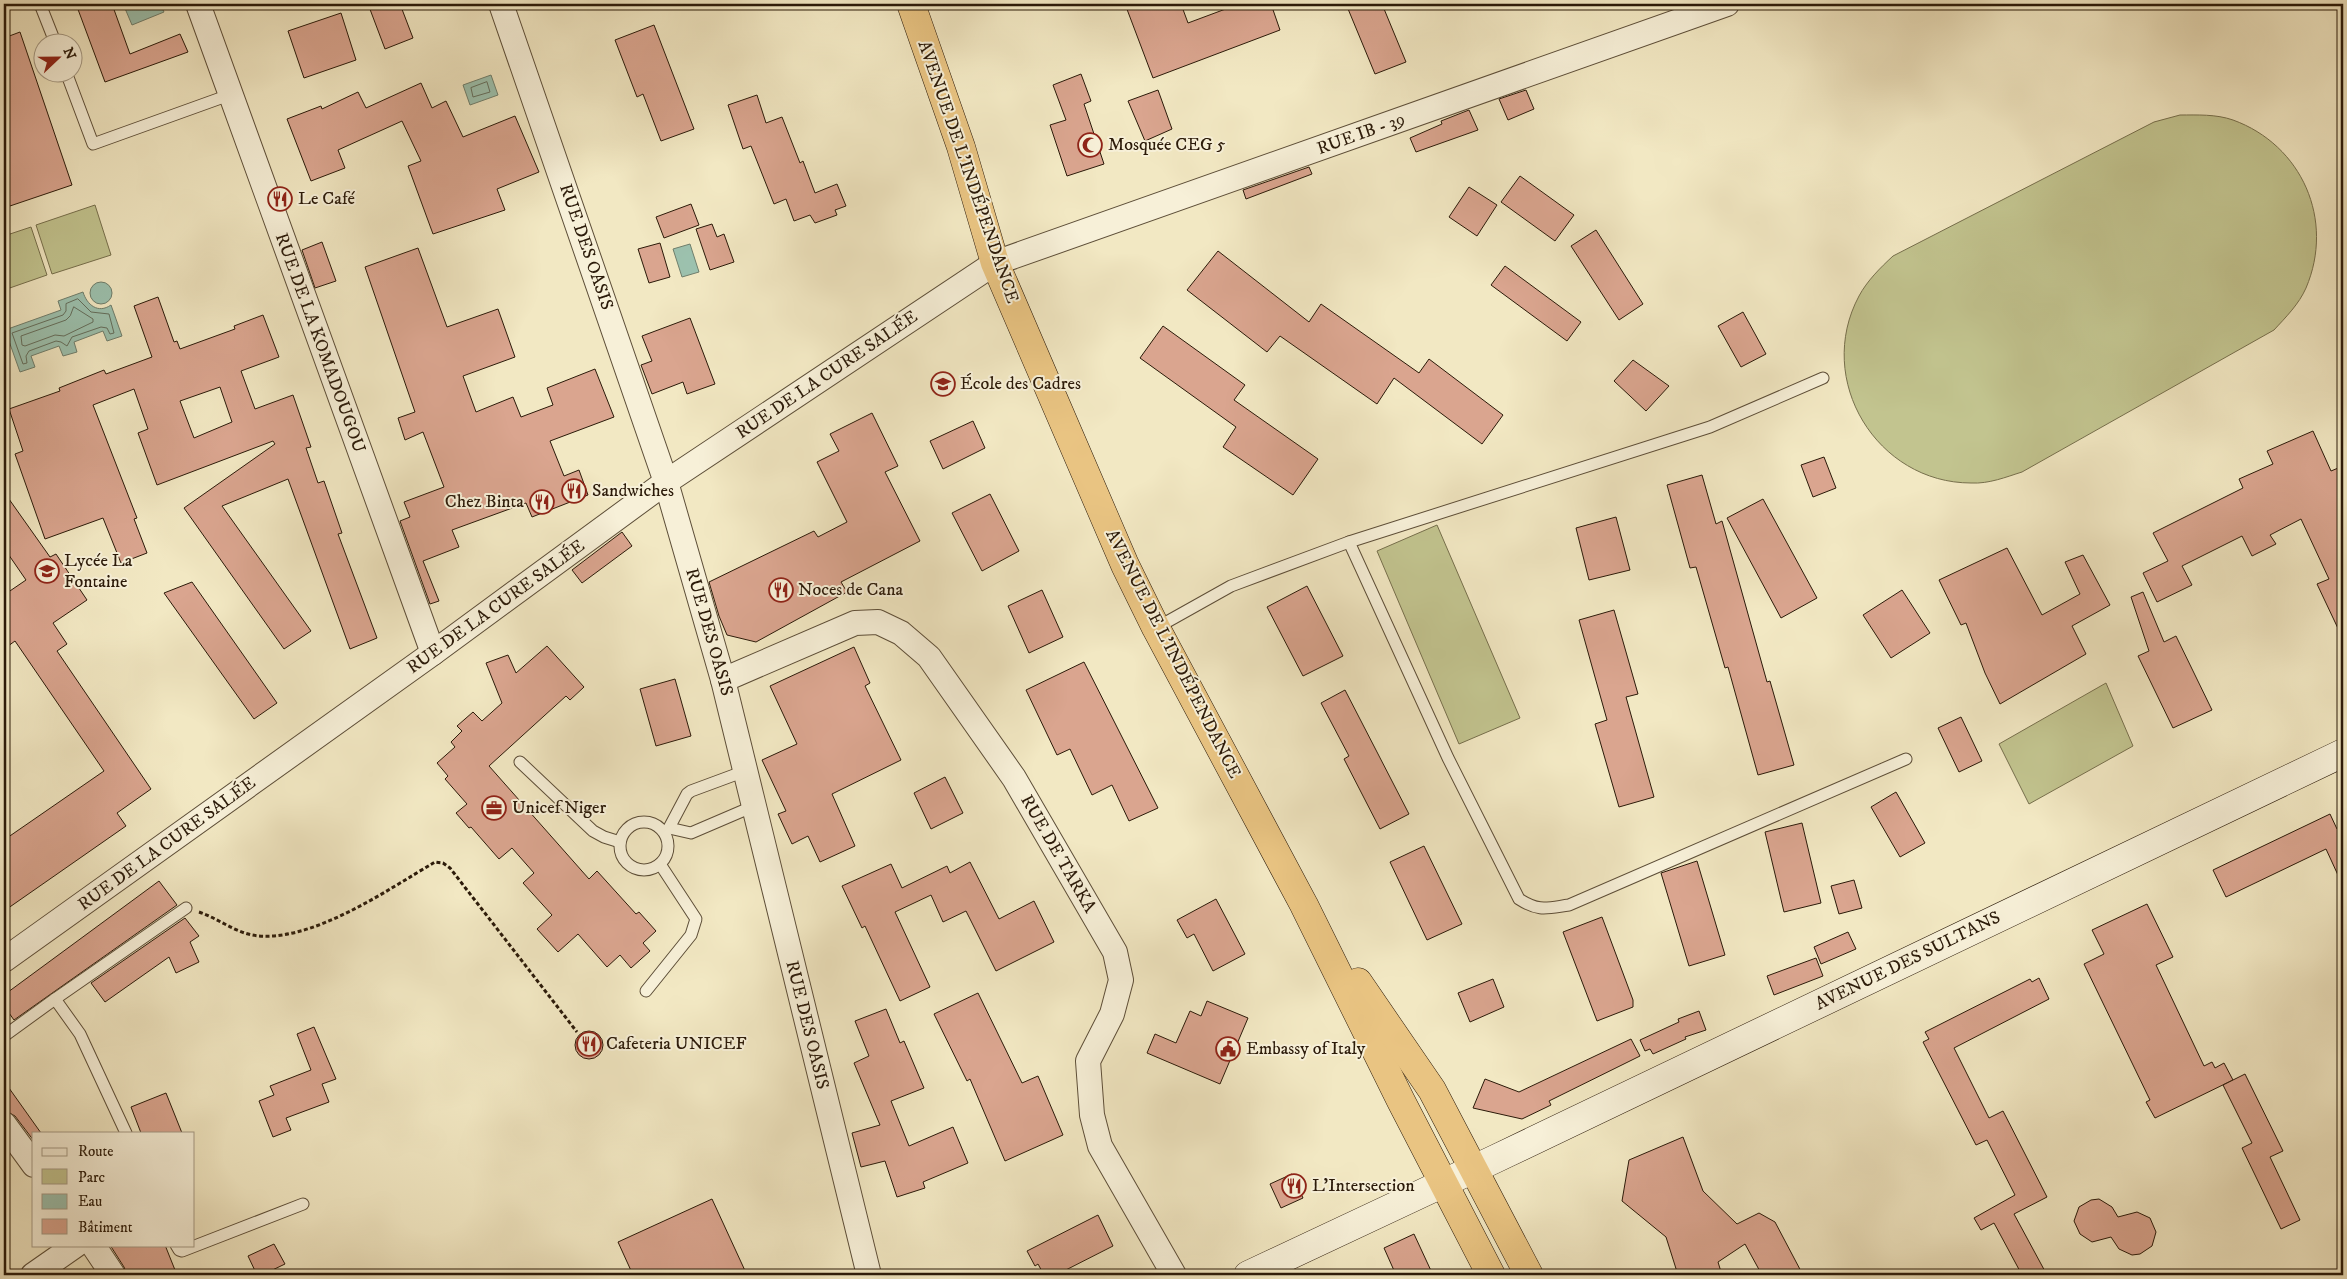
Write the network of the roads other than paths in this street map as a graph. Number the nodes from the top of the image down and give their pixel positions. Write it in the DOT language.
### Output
graph roads {
  1 [pos="40,4"];
  2 [pos="198,4"];
  3 [pos="501,4"];
  4 [pos="911,4"];
  5 [pos="1728,4"];
  6 [pos="51,32"];
  7 [pos="70,82"];
  8 [pos="232,94"];
  9 [pos="995,263"];
  10 [pos="1823,378"];
  11 [pos="666,482"];
  12 [pos="1349,542"];
  13 [pos="1156,628"];
  14 [pos="433,654"];
  15 [pos="723,680"];
  16 [pos="2343,753"];
  17 [pos="1906,759"];
  18 [pos="520,762"];
  19 [pos="745,771"];
  20 [pos="754,806"];
  21 [pos="666,830"];
  22 [pos="620,842"];
  23 [pos="660,864"];
  24 [pos="1304,905"];
  25 [pos="186,908"];
  26 [pos="4,960"];
  27 [pos="646,991"];
  28 [pos="55,999"];
  29 [pos="4,1036"];
  30 [pos="4,1124"];
  31 [pos="126,1132"];
  32 [pos="32,1162"];
  33 [pos="1474,1170"];
  34 [pos="1444,1183"];
  35 [pos="303,1204"];
  36 [pos="195,1245"];
  37 [pos="75,1246"];
  38 [pos="94,1246"];
  39 [pos="177,1246"];
  40 [pos="193,1246"];
  41 [pos="33,1275"];
  42 [pos="113,1275"];
  43 [pos="868,1275"];
  44 [pos="1174,1275"];
  45 [pos="1248,1275"];
  46 [pos="1491,1275"];
  47 [pos="1529,1275"];
  1 -- 6 [label="lane"];
  2 -- 8 [label="street, RUE DE LA KOMADOUGOU"];
  3 -- 11 [label="street, RUE DES OASIS"];
  4 -- 9 [label="highway, AVENUE DE L'INDÉPENDANCE"];
  5 -- 9 [label="street, RUE IB - 39"];
  7 -- 8 [label="lane"];
  8 -- 14 [label="street, RUE DE LA KOMADOUGOU"];
  9 -- 11 [label="street, RUE DE LA CURE SALÉE"];
  9 -- 13 [label="highway, AVENUE DE L'INDÉPENDANCE"];
  10 -- 12 [label="lane"];
  11 -- 14 [label="street, RUE DE LA CURE SALÉE"];
  11 -- 15 [label="street, RUE DES OASIS"];
  12 -- 13 [label="lane"];
  12 -- 17 [label="lane"];
  13 -- 24 [label="highway, AVENUE DE L'INDÉPENDANCE"];
  14 -- 26 [label="street, RUE DE LA CURE SALÉE"];
  15 -- 19 [label="street, RUE DES OASIS"];
  15 -- 44 [label="street, RUE DE TARKA"];
  16 -- 33 [label="street, AVENUE DES SULTANS"];
  18 -- 22 [label="lane"];
  19 -- 20 [label="street, RUE DES OASIS"];
  19 -- 21 [label="lane"];
  20 -- 21 [label="lane"];
  20 -- 43 [label="street, RUE DES OASIS"];
  21 -- 22 [label="lane"];
  21 -- 23 [label="lane"];
  22 -- 23 [label="lane"];
  23 -- 27 [label="lane"];
  24 -- 33 [label="highway, AVENUE DE L'INDÉPENDANCE"];
  24 -- 34 [label="highway, AVENUE DE L'INDÉPENDANCE"];
  25 -- 28 [label="lane"];
  28 -- 29 [label="lane"];
  28 -- 31 [label="lane"];
  30 -- 32 [label="street"];
  33 -- 34 [label="street, AVENUE DES SULTANS"];
  33 -- 47 [label="highway, AVENUE DE L'INDÉPENDANCE"];
  34 -- 45 [label="street, AVENUE DES SULTANS"];
  34 -- 46 [label="highway, AVENUE DE L'INDÉPENDANCE"];
  35 -- 36 [label="lane"];
  37 -- 41 [label="street"];
  38 -- 42 [label="street"];
  39 -- 40 [label="lane"];
}
